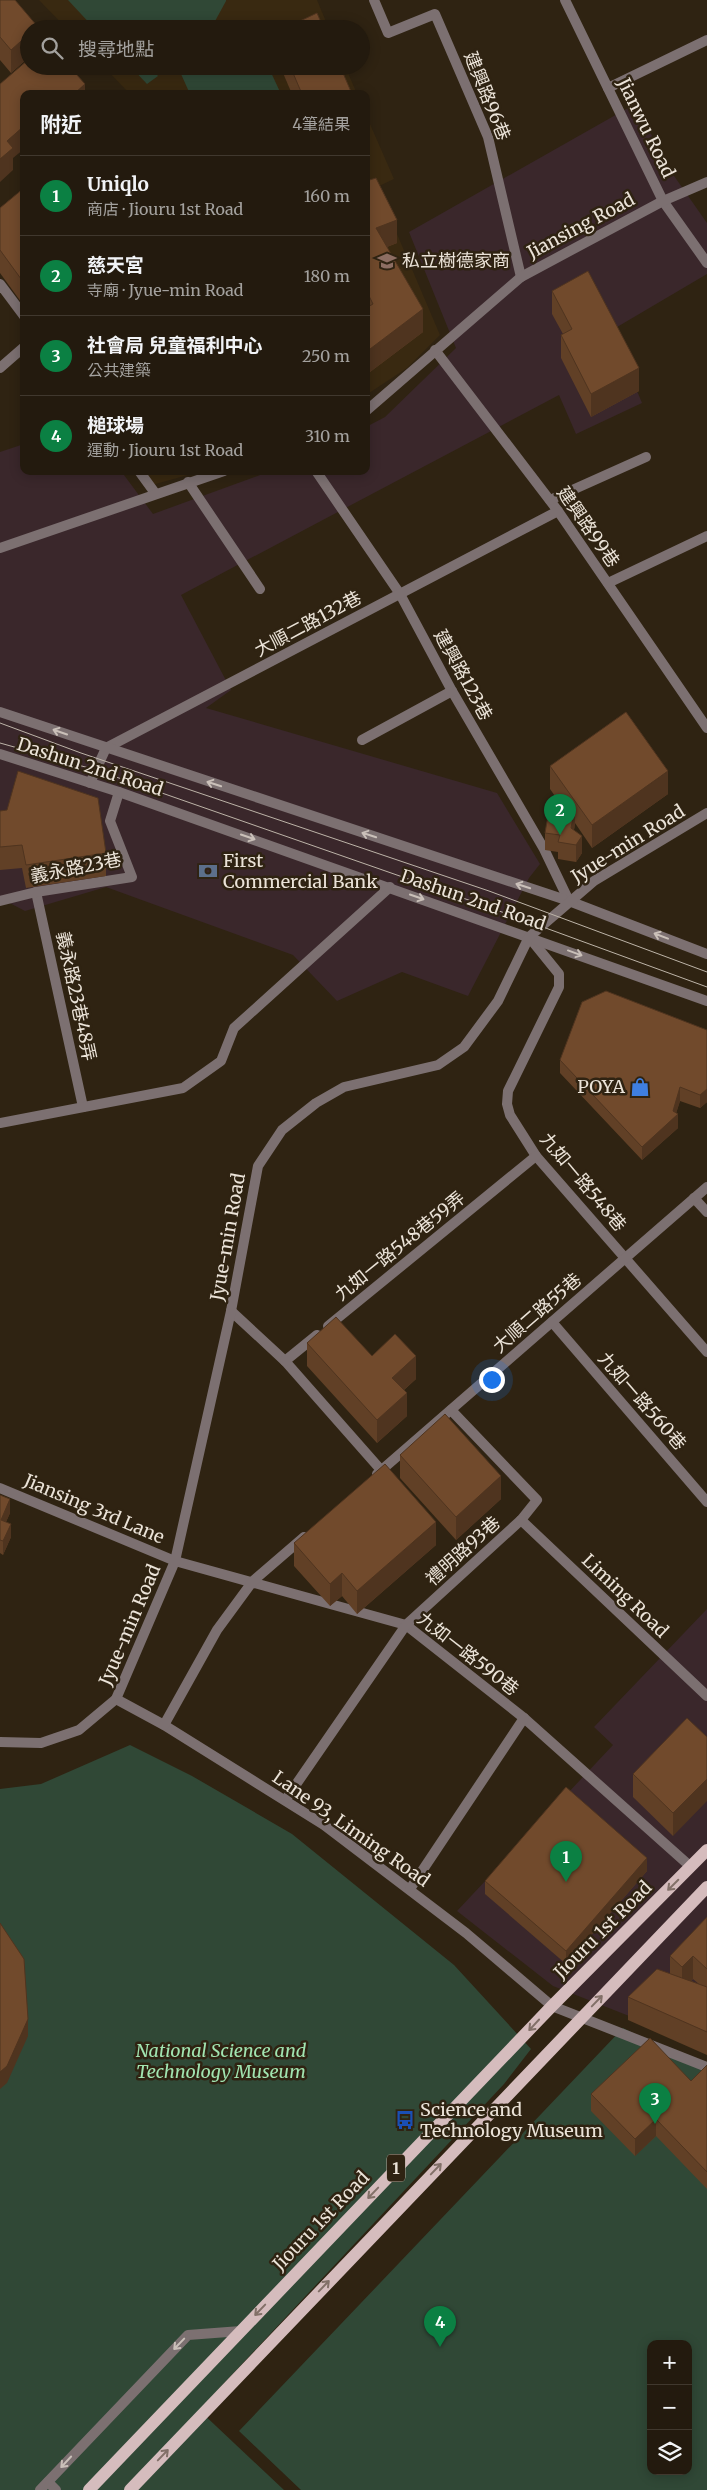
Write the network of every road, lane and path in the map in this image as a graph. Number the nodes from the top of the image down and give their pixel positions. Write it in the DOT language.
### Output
graph roads {
  1 [pos="374,0"];
  2 [pos="565,0"];
  3 [pos="707,40"];
  4 [pos="608,88"];
  5 [pos="707,182"];
  6 [pos="663,200"];
  7 [pos="707,263"];
  8 [pos="521,277"];
  9 [pos="0,284"];
  10 [pos="20,311"];
  11 [pos="20,350"];
  12 [pos="435,350"];
  13 [pos="0,368"];
  14 [pos="370,408"];
  15 [pos="646,457"];
  16 [pos="142,475"];
  17 [pos="211,475"];
  18 [pos="319,475"];
  19 [pos="188,482"];
  20 [pos="155,494"];
  21 [pos="550,500"];
  22 [pos="558,511"];
  23 [pos="707,536"];
  24 [pos="0,548"];
  25 [pos="608,584"];
  26 [pos="260,589"];
  27 [pos="400,594"];
  28 [pos="452,691"];
  29 [pos="0,712"];
  30 [pos="707,728"];
  31 [pos="362,740"];
  32 [pos="106,748"];
  33 [pos="0,754"];
  34 [pos="90,783"];
  35 [pos="119,792"];
  36 [pos="707,813"];
  37 [pos="390,888"];
  38 [pos="36,892"];
  39 [pos="0,901"];
  40 [pos="569,901"];
  41 [pos="529,936"];
  42 [pos="707,954"];
  43 [pos="707,1001"];
  44 [pos="84,1107"];
  45 [pos="0,1123"];
  46 [pos="536,1156"];
  47 [pos="707,1187"];
  48 [pos="694,1198"];
  49 [pos="707,1212"];
  50 [pos="626,1257"];
  51 [pos="231,1311"];
  52 [pos="552,1322"];
  53 [pos="707,1352"];
  54 [pos="285,1361"];
  55 [pos="451,1410"];
  56 [pos="381,1470"];
  57 [pos="366,1483"];
  58 [pos="0,1488"];
  59 [pos="707,1502"];
  60 [pos="522,1520"];
  61 [pos="314,1529"];
  62 [pos="175,1561"];
  63 [pos="253,1581"];
  64 [pos="406,1625"];
  65 [pos="707,1696"];
  66 [pos="116,1699"];
  67 [pos="524,1718"];
  68 [pos="164,1725"];
  69 [pos="0,1742"];
  70 [pos="286,1800"];
  71 [pos="707,1850"];
  72 [pos="691,1867"];
  73 [pos="707,1887"];
  74 [pos="410,1889"];
  75 [pos="552,2006"];
  76 [pos="581,2018"];
  77 [pos="707,2067"];
  78 [pos="240,2330"];
  79 [pos="44,2486"];
  80 [pos="56,2490"];
  81 [pos="89,2490"];
  82 [pos="130,2490"];
  1 -- 8 [label="street, 建興路96巷"];
  2 -- 4 [label="street, Jianwu Road"];
  3 -- 4 [label="street"];
  4 -- 6 [label="street, Jianwu Road"];
  5 -- 6 [label="street, Jiansing Road"];
  6 -- 7 [label="street, Jianwu Road"];
  6 -- 8 [label="street, Jiansing Road"];
  8 -- 12 [label="street, Jiansing Road"];
  9 -- 10 [label="street"];
  11 -- 13 [label="street"];
  12 -- 14 [label="street, Jiansing Road"];
  12 -- 21 [label="street, 建興路99巷"];
  15 -- 21 [label="street"];
  16 -- 20 [label="street"];
  17 -- 19 [label="street"];
  18 -- 27 [label="street, 建興路123巷"];
  19 -- 20 [label="street"];
  19 -- 26 [label="street"];
  20 -- 24 [label="street"];
  21 -- 22 [label="street, 建興路99巷"];
  22 -- 25 [label="street, 建興路99巷"];
  22 -- 27 [label="street, 大順二路132巷"];
  23 -- 25 [label="street"];
  25 -- 30 [label="street, 建興路99巷"];
  27 -- 28 [label="street, 建興路123巷"];
  27 -- 32 [label="street, 大順二路132巷"];
  28 -- 31 [label="street"];
  28 -- 40 [label="street, 建興路123巷"];
  32 -- 29 [label="street, Dashun 2nd Road, one-way"];
  32 -- 34 [label="street"];
  40 -- 32 [label="street, Dashun 2nd Road, one-way"];
  33 -- 34 [label="street, Dashun 2nd Road"];
  34 -- 35 [label="street, Dashun 2nd Road"];
  35 -- 37 [label="street, Dashun 2nd Road, one-way"];
  35 -- 38 [label="street, 義永路23巷"];
  36 -- 40 [label="street, Jyue-min Road"];
  37 -- 41 [label="street, Dashun 2nd Road, one-way"];
  37 -- 44 [label="street"];
  38 -- 39 [label="street, 義永路23巷"];
  38 -- 44 [label="street, 義永路23巷48弄"];
  40 -- 41 [label="street, Jyue-min Road"];
  42 -- 40 [label="street, Dashun 2nd Road, one-way"];
  41 -- 43 [label="street, Dashun 2nd Road, one-way"];
  41 -- 46 [label="street, 九如一路548巷"];
  41 -- 51 [label="street, Jyue-min Road"];
  44 -- 45 [label="street"];
  46 -- 50 [label="street, 九如一路548巷"];
  46 -- 54 [label="street, 九如一路548巷59弄"];
  47 -- 48 [label="street, 大順二路55巷"];
  48 -- 49 [label="street"];
  48 -- 50 [label="street, 大順二路55巷"];
  50 -- 52 [label="street, 大順二路55巷"];
  50 -- 53 [label="street, 九如一路548巷"];
  51 -- 54 [label="street"];
  51 -- 62 [label="street, Jyue-min Road"];
  52 -- 55 [label="street, 大順二路55巷"];
  52 -- 59 [label="street, 九如一路560巷"];
  54 -- 56 [label="street"];
  55 -- 56 [label="street, 大順二路55巷"];
  55 -- 60 [label="street, 禮明路93巷"];
  56 -- 57 [label="street, 大順二路55巷"];
  58 -- 62 [label="street, Jiansing 3rd Lane"];
  60 -- 64 [label="street, 禮明路93巷"];
  60 -- 65 [label="street, Liming Road"];
  61 -- 63 [label="street"];
  62 -- 63 [label="street, 九如一路590巷"];
  62 -- 66 [label="street, Jyue-min Road"];
  63 -- 64 [label="street, 九如一路590巷"];
  63 -- 68 [label="street"];
  64 -- 67 [label="street, 九如一路590巷"];
  64 -- 70 [label="street, 禮明路93巷"];
  66 -- 68 [label="street, Lane 93, Liming Road"];
  66 -- 69 [label="street, Jyue-min Road"];
  67 -- 72 [label="street, 九如一路590巷"];
  67 -- 74 [label="street"];
  68 -- 70 [label="street, Lane 93, Liming Road"];
  70 -- 74 [label="street, Lane 93, Liming Road"];
  71 -- 72 [label="main road, Jiouru 1st Road / 1"];
  72 -- 75 [label="main road, Jiouru 1st Road / 1, one-way"];
  76 -- 73 [label="main road, 1, one-way"];
  74 -- 75 [label="street, Lane 93, Liming Road"];
  75 -- 76 [label="street, Lane 93, Liming Road"];
  75 -- 78 [label="main road, Jiouru 1st Road / 1, one-way"];
  76 -- 77 [label="street, Lane 93, Liming Road"];
  82 -- 76 [label="main road, 1, one-way"];
  78 -- 79 [label="street, one-way"];
  78 -- 81 [label="main road, Jiouru 1st Road / 1"];
  79 -- 80 [label="street"];
}
